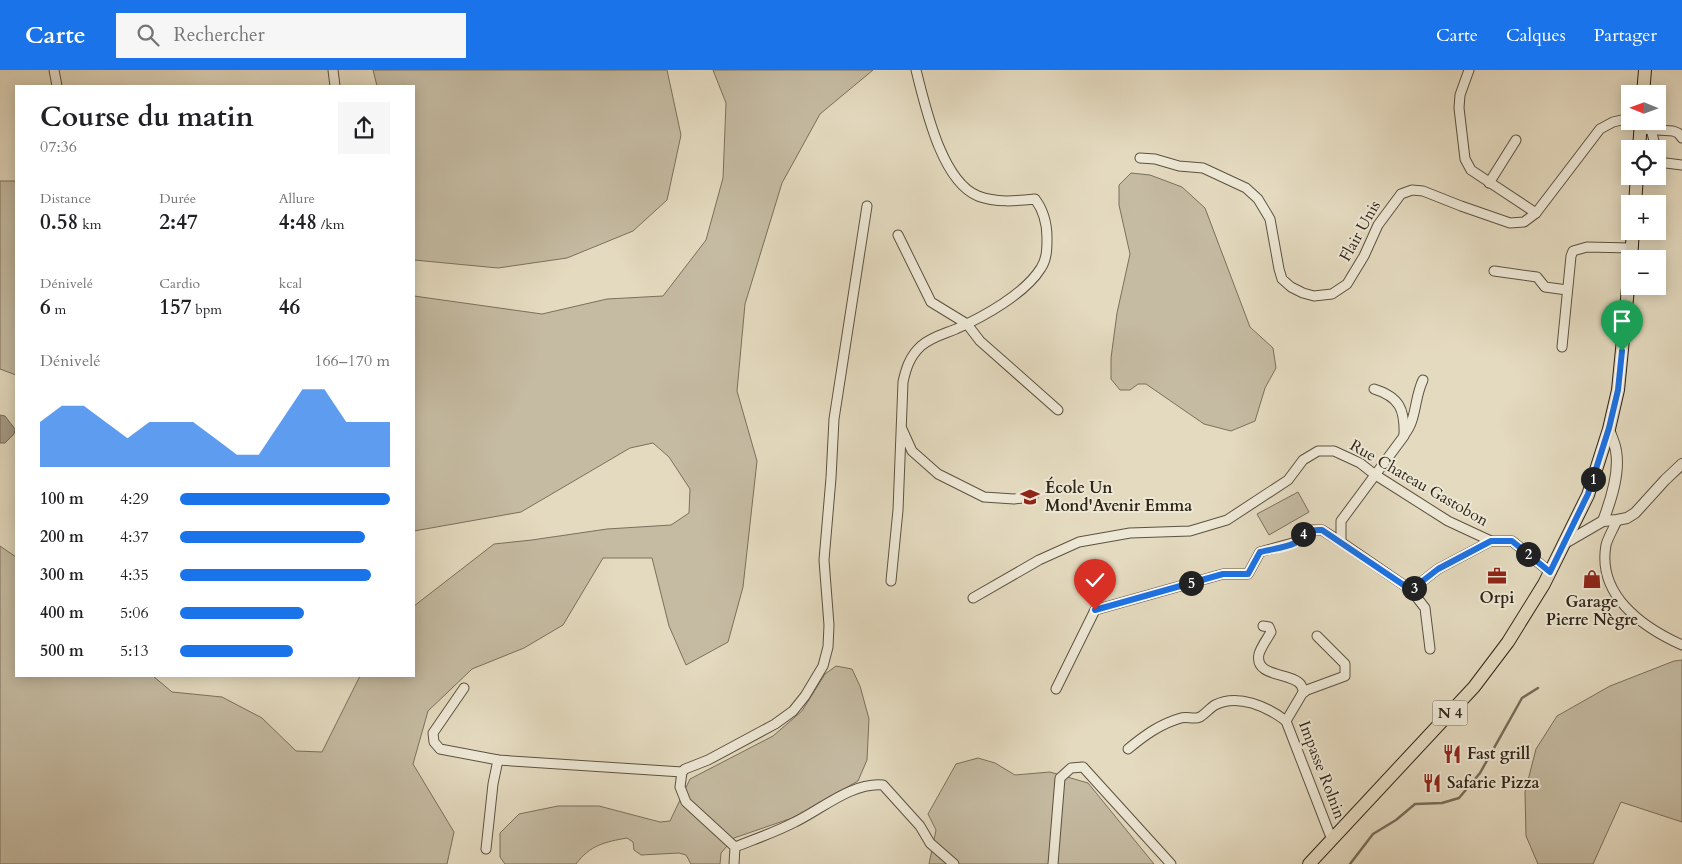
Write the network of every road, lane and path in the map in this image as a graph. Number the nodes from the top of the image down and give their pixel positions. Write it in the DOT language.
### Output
graph roads {
  1 [pos="54,70"];
  2 [pos="333,70"];
  3 [pos="916,70"];
  4 [pos="1469,70"];
  5 [pos="1645,70"];
  6 [pos="57,85"];
  7 [pos="335,85"];
  8 [pos="1644,85"];
  9 [pos="1621,120"];
  10 [pos="1666,130"];
  11 [pos="1682,138"];
  12 [pos="1516,140"];
  13 [pos="1140,158"];
  14 [pos="1666,163"];
  15 [pos="1682,165"];
  16 [pos="1489,183"];
  17 [pos="868,206"];
  18 [pos="1536,213"];
  19 [pos="898,235"];
  20 [pos="1621,252"];
  21 [pos="1494,271"];
  22 [pos="1567,290"];
  23 [pos="1627,295"];
  24 [pos="967,324"];
  25 [pos="1562,347"];
  26 [pos="1423,380"];
  27 [pos="1374,389"];
  28 [pos="1058,410"];
  29 [pos="901,427"];
  30 [pos="1609,428"];
  31 [pos="1404,436"];
  32 [pos="1682,464"];
  33 [pos="1374,474"];
  34 [pos="1033,497"];
  35 [pos="1617,520"];
  36 [pos="1603,521"];
  37 [pos="1491,541"];
  38 [pos="1341,542"];
  39 [pos="1566,542"];
  40 [pos="1550,572"];
  41 [pos="891,581"];
  42 [pos="1411,590"];
  43 [pos="973,598"];
  44 [pos="1263,626"];
  45 [pos="1317,636"];
  46 [pos="1682,645"];
  47 [pos="1430,649"];
  48 [pos="464,688"];
  49 [pos="1056,689"];
  50 [pos="1304,692"];
  51 [pos="1286,721"];
  52 [pos="1128,748"];
  53 [pos="498,760"];
  54 [pos="682,772"];
  55 [pos="1332,840"];
  56 [pos="735,847"];
  57 [pos="486,849"];
  58 [pos="734,864"];
  59 [pos="954,864"];
  60 [pos="1053,864"];
  61 [pos="1171,864"];
  62 [pos="1309,864"];
  1 -- 6 [label="street"];
  2 -- 7 [label="street"];
  3 -- 24 [label="street"];
  4 -- 16 [label="street"];
  5 -- 8 [label="main road"];
  9 -- 18 [label="street, Flair Unis"];
  10 -- 11 [label="street"];
  12 -- 16 [label="street"];
  13 -- 18 [label="street, Flair Unis"];
  14 -- 15 [label="street"];
  16 -- 18 [label="street"];
  17 -- 54 [label="street"];
  19 -- 24 [label="street"];
  20 -- 22 [label="street"];
  21 -- 22 [label="street"];
  22 -- 25 [label="street"];
  23 -- 30 [label="main road, N 4"];
  24 -- 28 [label="street"];
  24 -- 29 [label="street"];
  26 -- 31 [label="street"];
  27 -- 31 [label="street"];
  29 -- 34 [label="street"];
  29 -- 41 [label="street"];
  30 -- 36 [label="street"];
  30 -- 39 [label="main road, N 4"];
  31 -- 33 [label="street"];
  32 -- 35 [label="street"];
  33 -- 37 [label="street, Rue Chateau Gastobon"];
  33 -- 38 [label="street"];
  33 -- 43 [label="street, Rue Chateau Gastobon"];
  35 -- 36 [label="street"];
  35 -- 46 [label="street"];
  36 -- 39 [label="street"];
  37 -- 40 [label="street, Rue Chateau Gastobon"];
  37 -- 42 [label="street"];
  38 -- 42 [label="street"];
  38 -- 49 [label="street"];
  39 -- 40 [label="main road, N 4"];
  40 -- 55 [label="main road, N 4"];
  42 -- 47 [label="street"];
  44 -- 50 [label="street"];
  45 -- 50 [label="street"];
  48 -- 53 [label="street"];
  50 -- 51 [label="street, Impasse Rolnin"];
  51 -- 52 [label="street"];
  51 -- 55 [label="street, Impasse Rolnin"];
  53 -- 54 [label="street"];
  53 -- 57 [label="street"];
  54 -- 56 [label="street"];
  55 -- 62 [label="main road, N 4"];
  56 -- 58 [label="street"];
  56 -- 59 [label="street"];
  60 -- 61 [label="street"];
}
